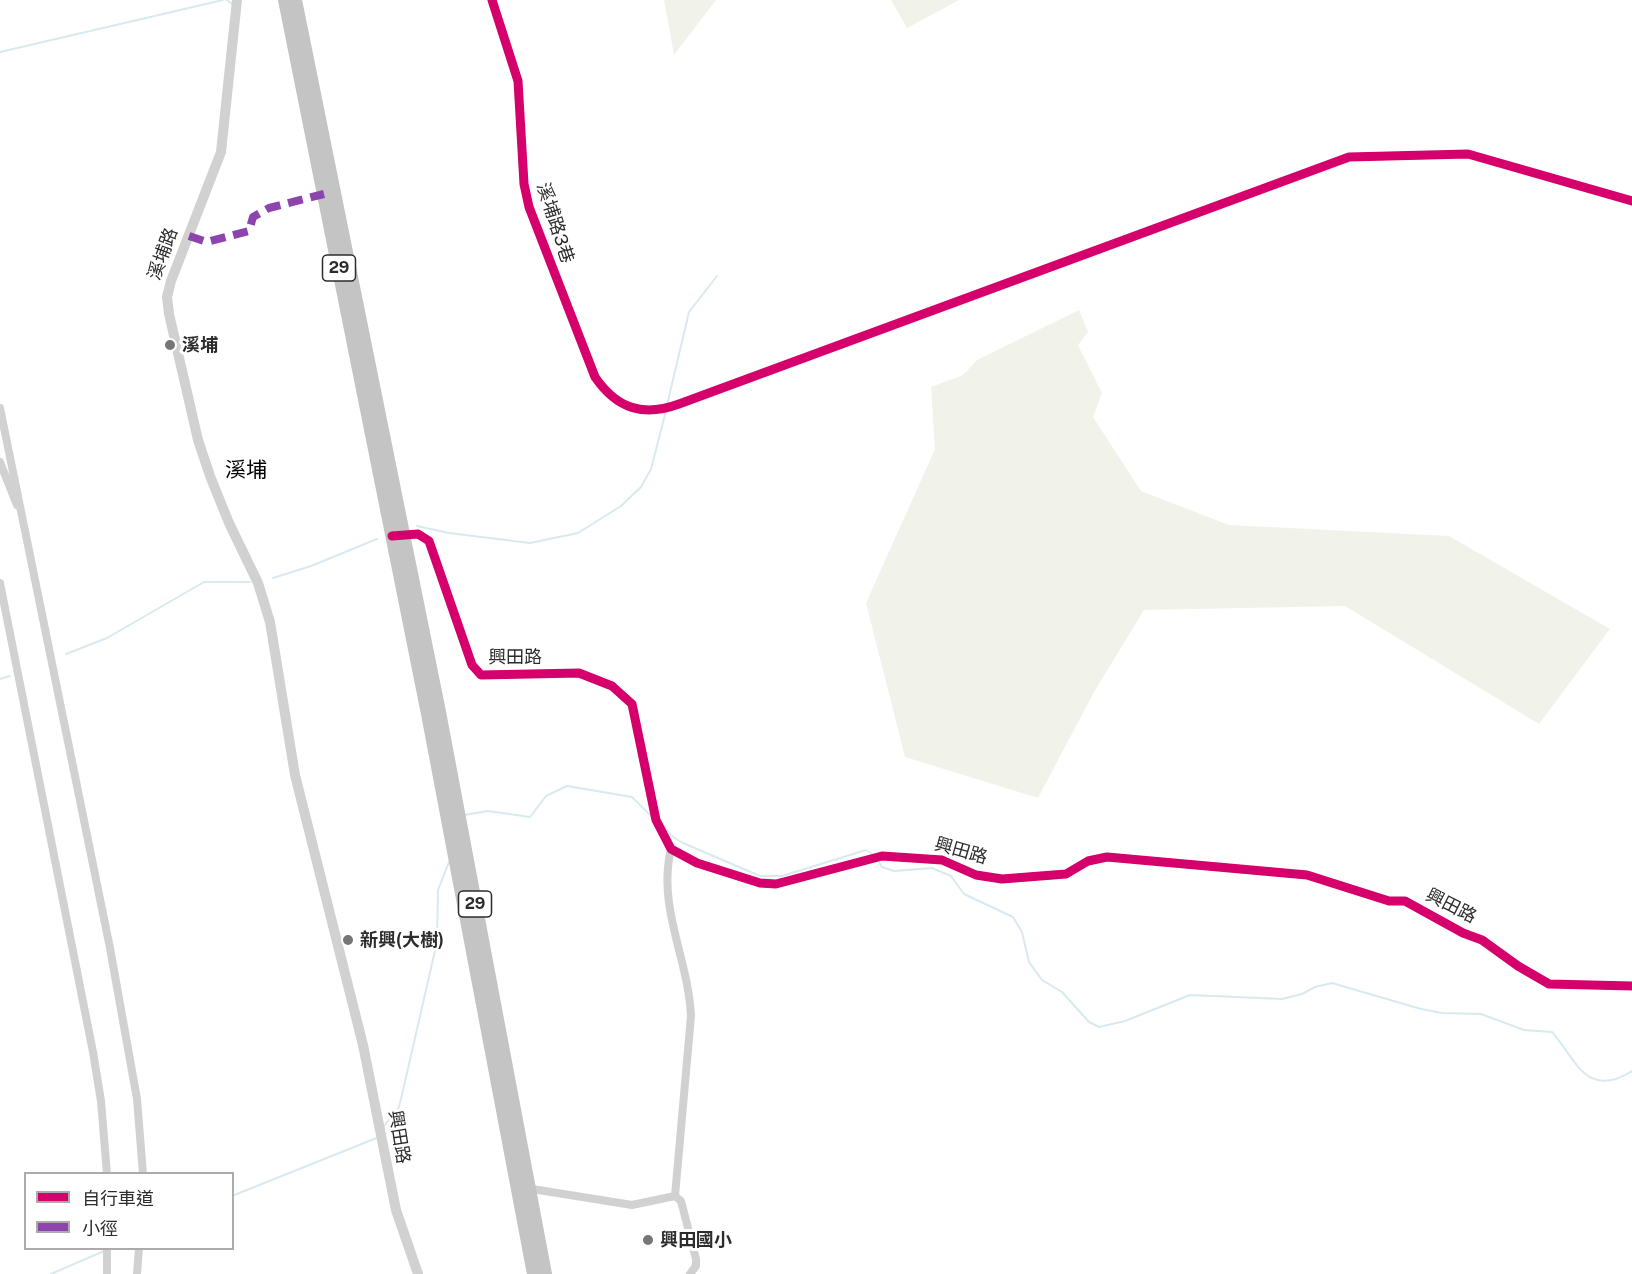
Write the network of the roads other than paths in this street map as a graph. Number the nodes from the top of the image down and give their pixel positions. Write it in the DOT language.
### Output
graph roads {
  1 [pos="237,0"];
  2 [pos="285,0"];
  3 [pos="295,0"];
  4 [pos="492,0"];
  5 [pos="1632,201"];
  6 [pos="0,408"];
  7 [pos="0,462"];
  8 [pos="22,514"];
  9 [pos="398,535"];
  10 [pos="258,582"];
  11 [pos="0,583"];
  12 [pos="671,849"];
  13 [pos="1632,986"];
  14 [pos="107,1172"];
  15 [pos="143,1172"];
  16 [pos="522,1188"];
  17 [pos="675,1196"];
  18 [pos="107,1250"];
  19 [pos="139,1250"];
  20 [pos="107,1274"];
  21 [pos="137,1274"];
  22 [pos="418,1274"];
  23 [pos="534,1274"];
  24 [pos="546,1274"];
  25 [pos="690,1274"];
  1 -- 10 [label="street, 溪埔路"];
  2 -- 9 [label="main road, 29"];
  3 -- 9 [label="main road, 29"];
  4 -- 5 [label="street, 溪埔路3巷"];
  6 -- 8 [label="street"];
  7 -- 8 [label="street"];
  8 -- 15 [label="street"];
  9 -- 12 [label="street, 興田路"];
  9 -- 16 [label="main road, 29"];
  10 -- 22 [label="street, 興田路"];
  11 -- 14 [label="street"];
  12 -- 13 [label="street, 興田路"];
  12 -- 17 [label="street"];
  16 -- 17 [label="street"];
  16 -- 23 [label="main road, 29"];
  16 -- 24 [label="main road, 29"];
  17 -- 25 [label="street"];
  18 -- 20 [label="street"];
  19 -- 21 [label="street"];
}
